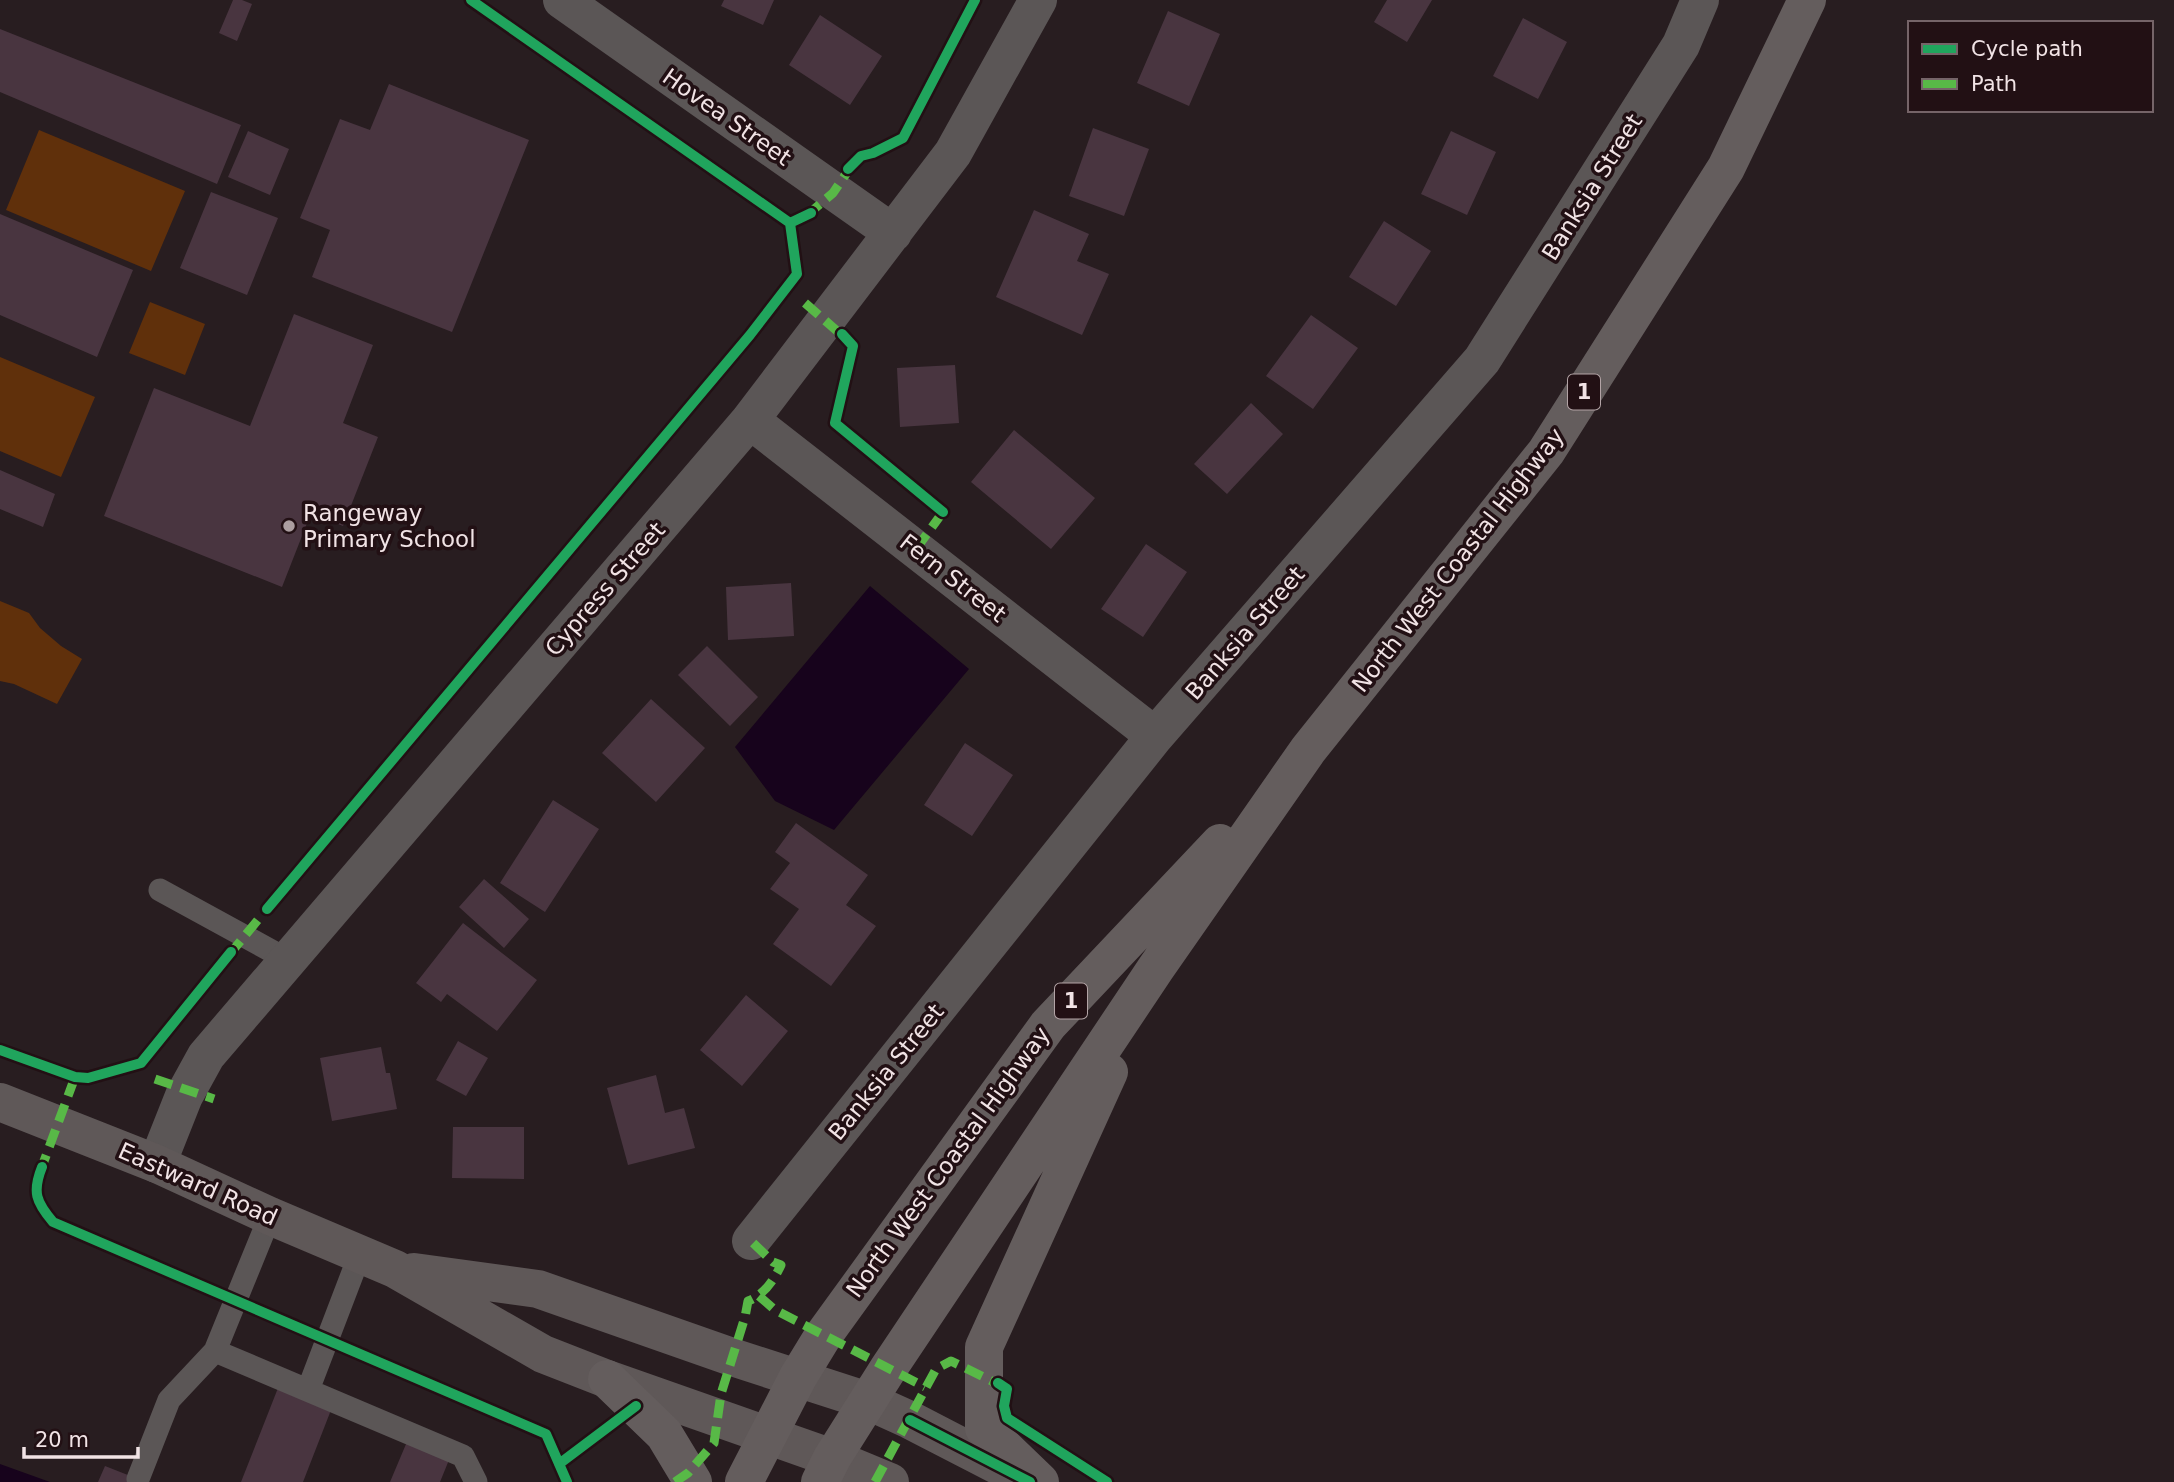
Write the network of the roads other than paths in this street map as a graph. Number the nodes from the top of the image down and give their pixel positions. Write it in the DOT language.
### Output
graph roads {
  1 [pos="562,0"];
  2 [pos="1038,0"];
  3 [pos="1700,0"];
  4 [pos="1807,0"];
  5 [pos="892,233"];
  6 [pos="750,420"];
  7 [pos="1155,736"];
  8 [pos="1308,750"];
  9 [pos="160,890"];
  10 [pos="288,960"];
  11 [pos="1156,968"];
  12 [pos="0,1102"];
  13 [pos="157,1164"];
  14 [pos="270,1216"];
  15 [pos="751,1241"];
  16 [pos="360,1254"];
  17 [pos="395,1269"];
  18 [pos="215,1351"];
  19 [pos="798,1377"];
  20 [pos="607,1379"];
  21 [pos="308,1390"];
  22 [pos="868,1401"];
  23 [pos="768,1436"];
  24 [pos="826,1470"];
  25 [pos="138,1479"];
  26 [pos="476,1482"];
  27 [pos="693,1482"];
  28 [pos="744,1482"];
  29 [pos="890,1482"];
  30 [pos="1030,1482"];
  31 [pos="1040,1482"];
  1 -- 5 [label="street, Hovea Street"];
  2 -- 5 [label="street, Cypress Street"];
  3 -- 7 [label="street, Banksia Street"];
  4 -- 8 [label="highway, North West Coastal Highway / 1"];
  5 -- 6 [label="street, Cypress Street"];
  6 -- 7 [label="street, Fern Street"];
  6 -- 10 [label="street, Cypress Street"];
  7 -- 15 [label="street, Banksia Street"];
  8 -- 11 [label="highway, North West Coastal Highway / 1"];
  8 -- 19 [label="highway, North West Coastal Highway / 1"];
  9 -- 10 [label="lane"];
  10 -- 13 [label="street, Cypress Street"];
  11 -- 22 [label="highway, North West Coastal Highway / 1"];
  11 -- 31 [label="highway"];
  12 -- 13 [label="street, Eastward Road"];
  13 -- 14 [label="street, Eastward Road"];
  14 -- 16 [label="street, Eastward Road"];
  14 -- 18 [label="lane"];
  16 -- 17 [label="street, Eastward Road"];
  16 -- 21 [label="lane"];
  17 -- 19 [label="street, Eastward Road"];
  17 -- 20 [label="street, Eastward Road"];
  18 -- 21 [label="lane"];
  18 -- 25 [label="lane"];
  19 -- 22 [label="street, Eastward Road"];
  19 -- 23 [label="highway, North West Coastal Highway / 1"];
  20 -- 23 [label="street, Eastward Road"];
  20 -- 27 [label="highway"];
  21 -- 26 [label="lane"];
  22 -- 24 [label="highway, North West Coastal Highway / 1"];
  22 -- 30 [label="street, Eastward Road"];
  23 -- 24 [label="street, Eastward Road"];
  23 -- 28 [label="highway, North West Coastal Highway / 1"];
  24 -- 29 [label="street, Eastward Road"];
}
